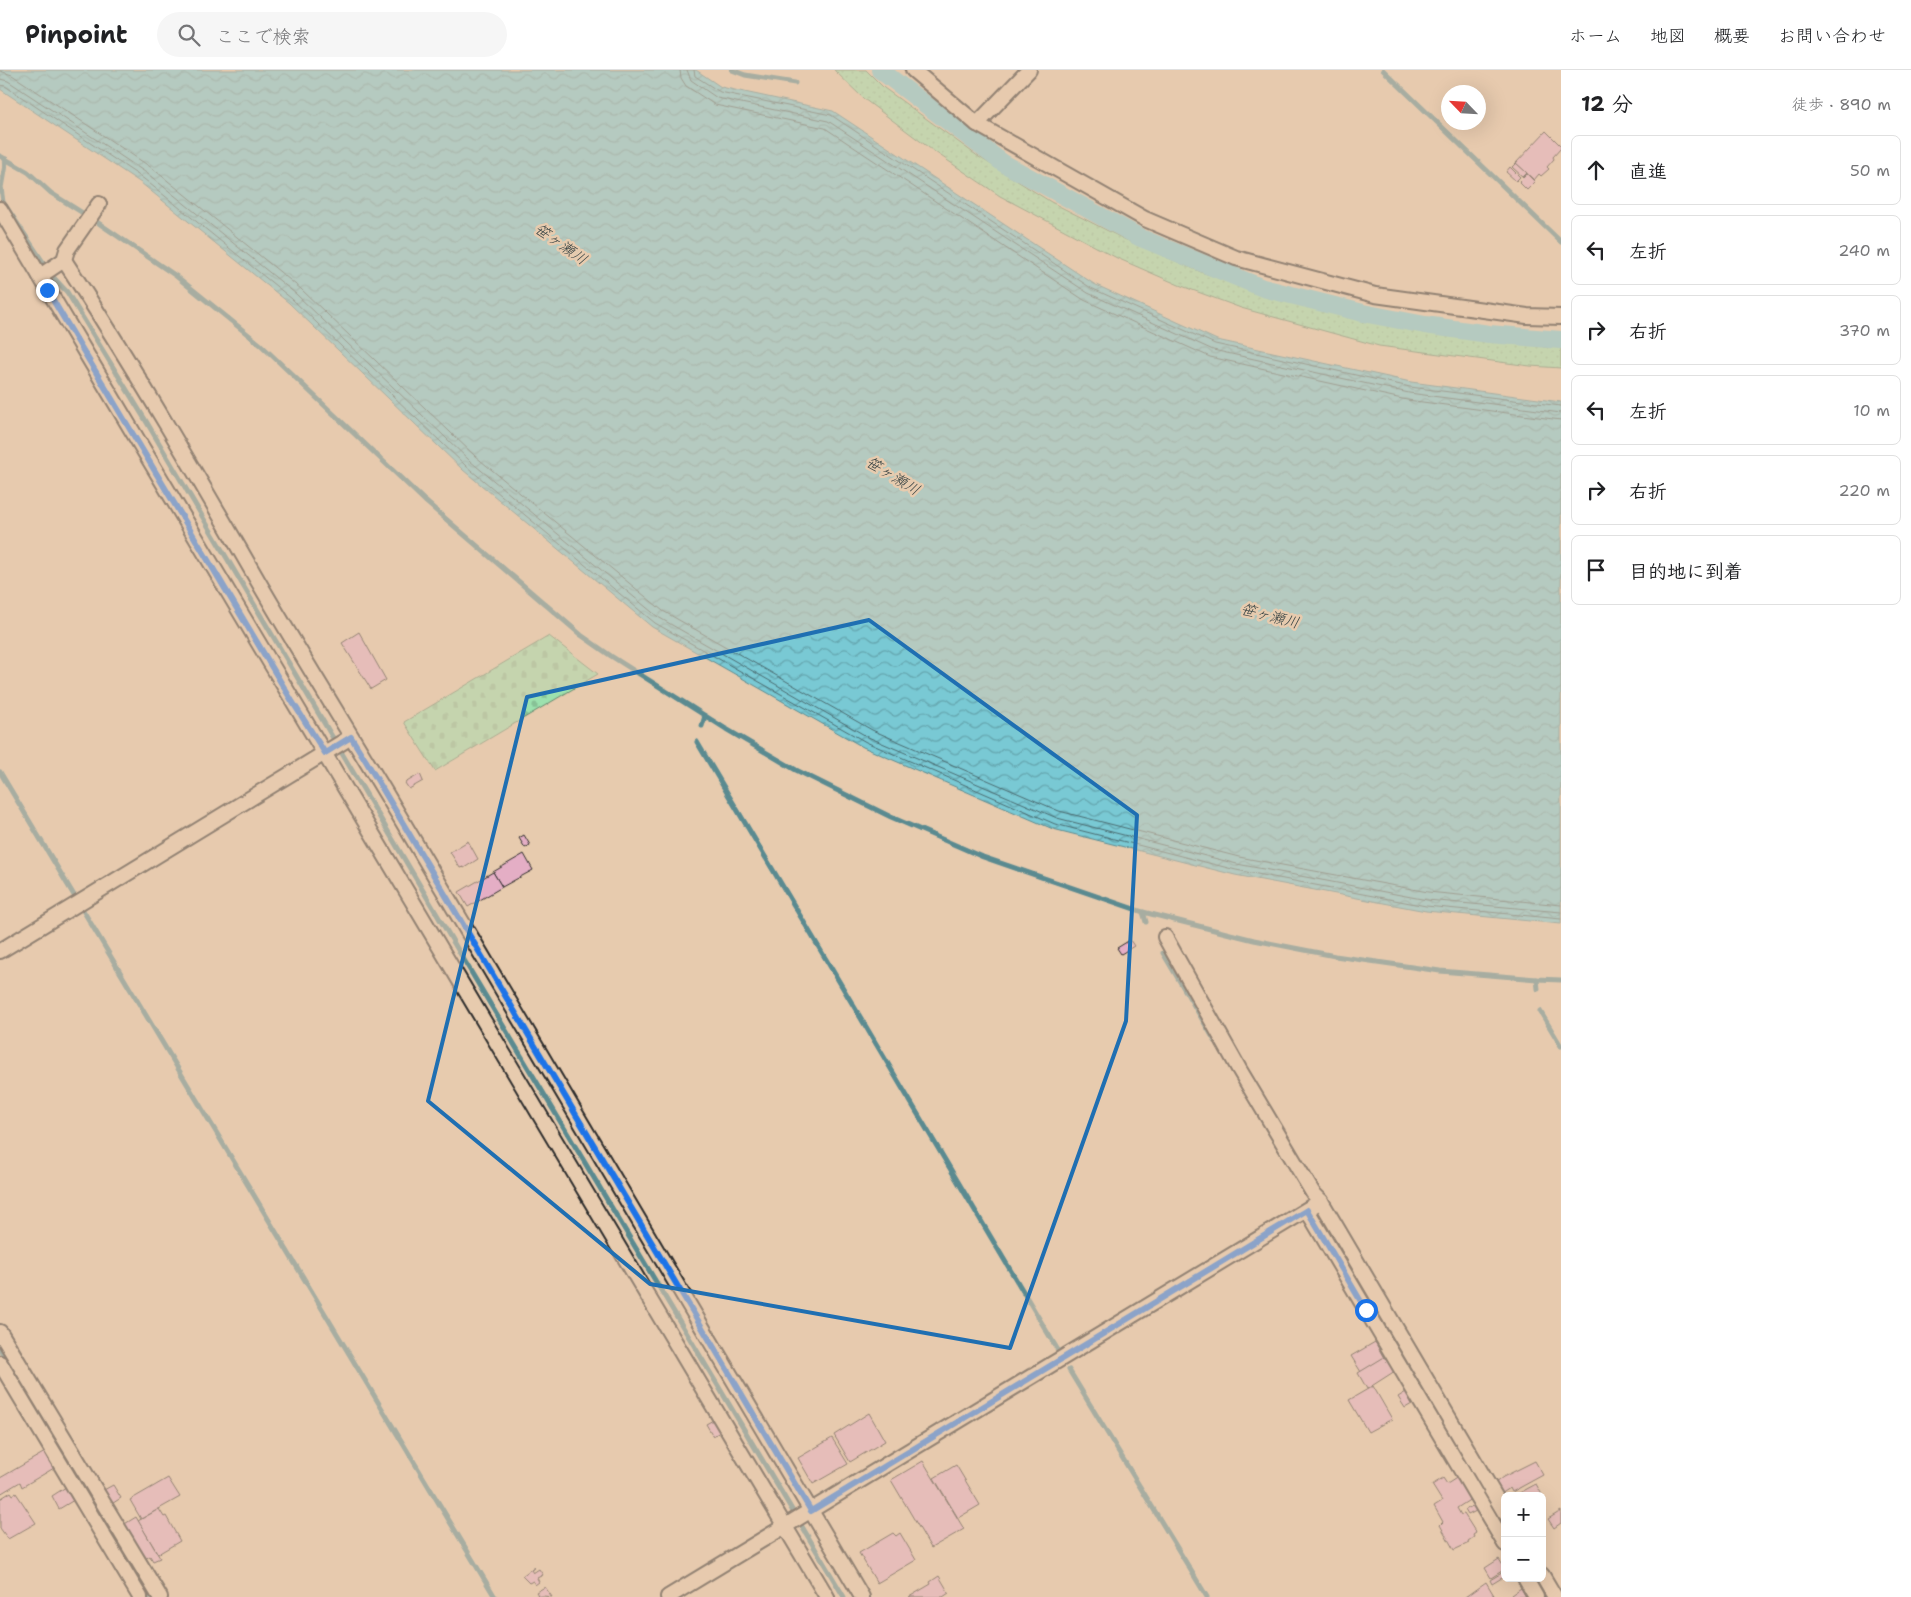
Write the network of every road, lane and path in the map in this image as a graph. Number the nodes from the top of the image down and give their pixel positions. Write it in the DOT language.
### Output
graph roads {
  1 [pos="913,70"];
  2 [pos="1029,70"];
  3 [pos="977,124"];
  4 [pos="97,206"];
  5 [pos="0,209"];
  6 [pos="50,269"];
  7 [pos="1561,317"];
  8 [pos="338,745"];
  9 [pos="1165,937"];
  10 [pos="0,951"];
  11 [pos="1313,1206"];
  12 [pos="0,1332"];
  13 [pos="0,1363"];
  14 [pos="1411,1371"];
  15 [pos="1501,1507"];
  16 [pos="798,1519"];
  17 [pos="1501,1537"];
  18 [pos="1527,1582"];
  19 [pos="1546,1582"];
  20 [pos="140,1597"];
  21 [pos="160,1597"];
  22 [pos="668,1597"];
  23 [pos="827,1597"];
  24 [pos="862,1597"];
  25 [pos="1536,1597"];
  26 [pos="1555,1597"];
  1 -- 3 [label="street"];
  2 -- 3 [label="street"];
  3 -- 7 [label="street"];
  4 -- 6 [label="street"];
  5 -- 6 [label="street"];
  6 -- 8 [label="street"];
  6 -- 8 [label="street"];
  8 -- 10 [label="street"];
  8 -- 16 [label="street"];
  8 -- 16 [label="street"];
  9 -- 11 [label="street"];
  11 -- 14 [label="street"];
  11 -- 16 [label="street"];
  12 -- 21 [label="street"];
  13 -- 20 [label="street"];
  14 -- 15 [label="street"];
  14 -- 17 [label="street"];
  16 -- 22 [label="street"];
  16 -- 23 [label="street"];
  16 -- 24 [label="street"];
  18 -- 25 [label="street"];
  19 -- 26 [label="street"];
}
